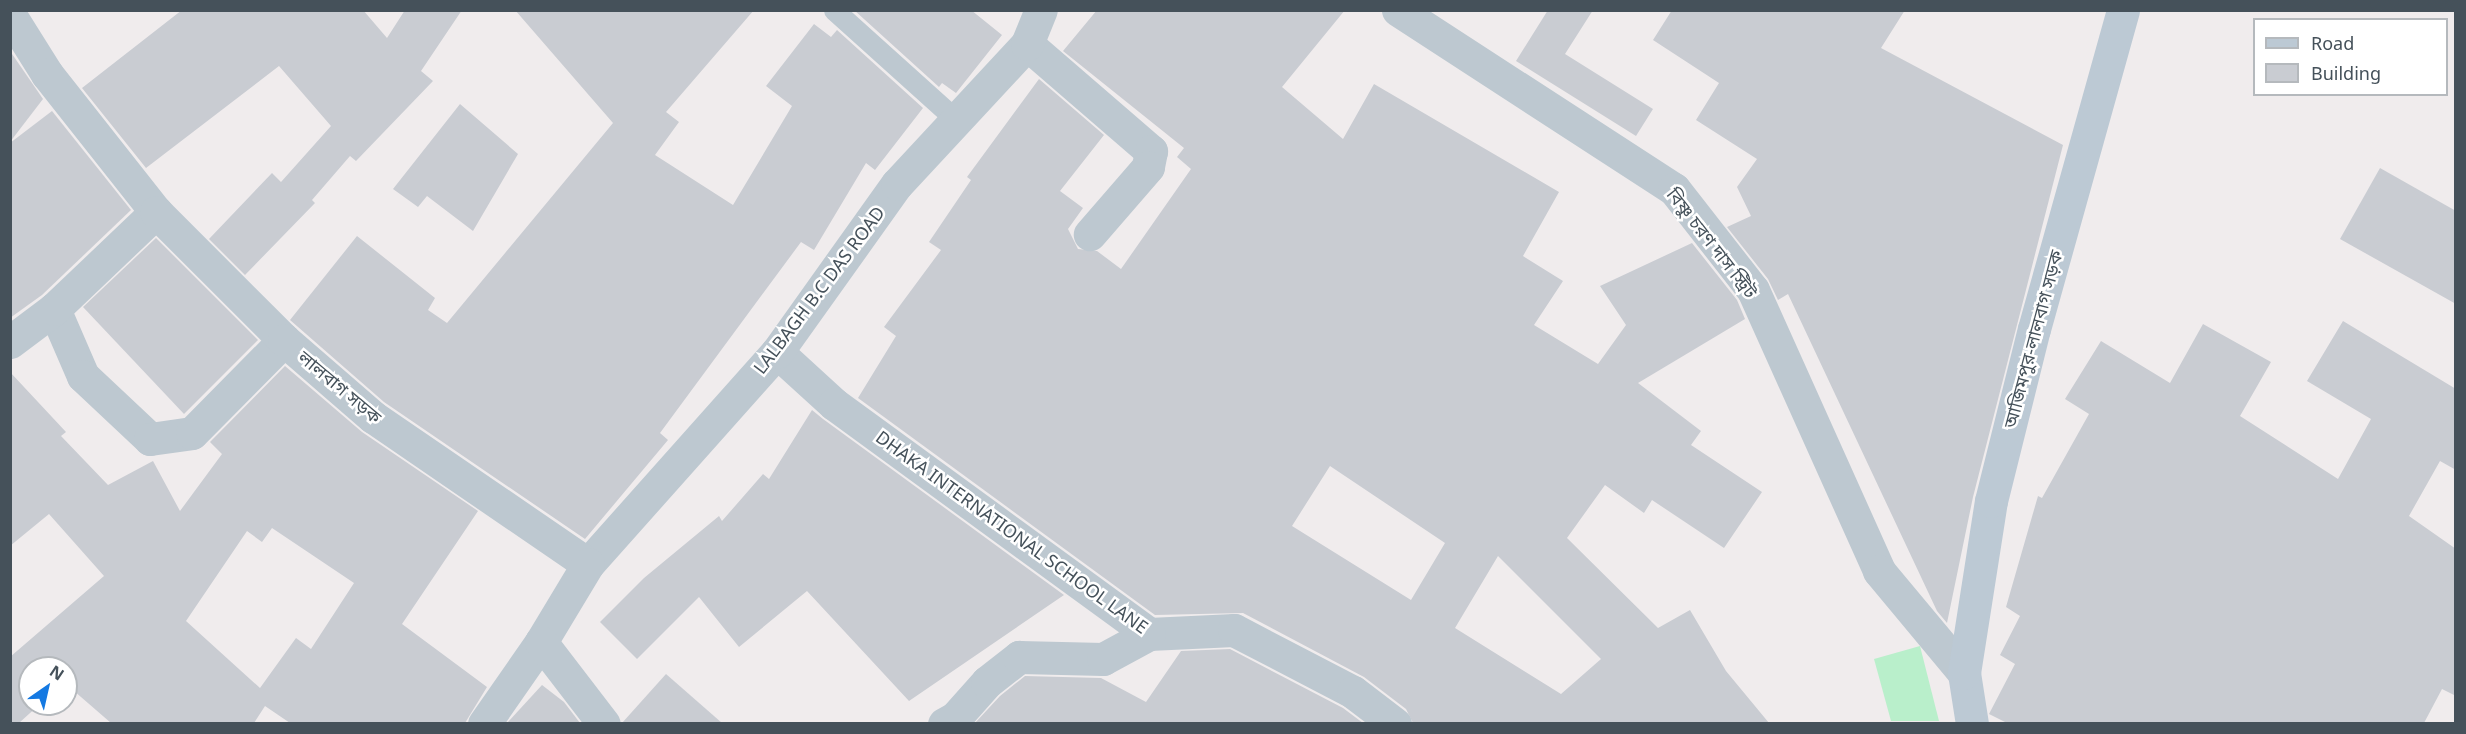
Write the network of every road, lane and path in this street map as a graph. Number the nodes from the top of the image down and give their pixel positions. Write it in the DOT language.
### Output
graph roads {
  1 [pos="834,10"];
  2 [pos="1041,10"];
  3 [pos="1398,10"];
  4 [pos="2123,10"];
  5 [pos="10,15"];
  6 [pos="1027,44"];
  7 [pos="955,119"];
  8 [pos="156,212"];
  9 [pos="1090,234"];
  10 [pos="54,309"];
  11 [pos="284,340"];
  12 [pos="10,342"];
  13 [pos="777,352"];
  14 [pos="588,564"];
  15 [pos="1149,634"];
  16 [pos="541,642"];
  17 [pos="1964,673"];
  18 [pos="484,723"];
  19 [pos="604,723"];
  20 [pos="944,723"];
  21 [pos="1395,723"];
  22 [pos="1972,723"];
  1 -- 7 [label="lane"];
  2 -- 6 [label="street, LALBAGH B.C DAS ROAD"];
  3 -- 17 [label="street, বিষ্ণু চরণ দাস স্ট্রিট"];
  4 -- 17 [label="main road, আজিমপুর-লালবাগ সড়ক"];
  5 -- 8 [label="street, লালবাগ সড়ক"];
  6 -- 7 [label="street, LALBAGH B.C DAS ROAD"];
  6 -- 9 [label="street"];
  7 -- 13 [label="street, LALBAGH B.C DAS ROAD"];
  8 -- 10 [label="street"];
  8 -- 11 [label="street, লালবাগ সড়ক"];
  10 -- 11 [label="street"];
  10 -- 12 [label="street"];
  11 -- 14 [label="street, লালবাগ সড়ক"];
  13 -- 14 [label="street, LALBAGH B.C DAS ROAD"];
  13 -- 15 [label="street, DHAKA INTERNATIONAL SCHOOL LANE"];
  14 -- 16 [label="street"];
  15 -- 20 [label="street"];
  15 -- 21 [label="street, DHAKA INTERNATIONAL SCHOOL LANE"];
  16 -- 18 [label="street"];
  16 -- 19 [label="street"];
  17 -- 22 [label="main road"];
}
